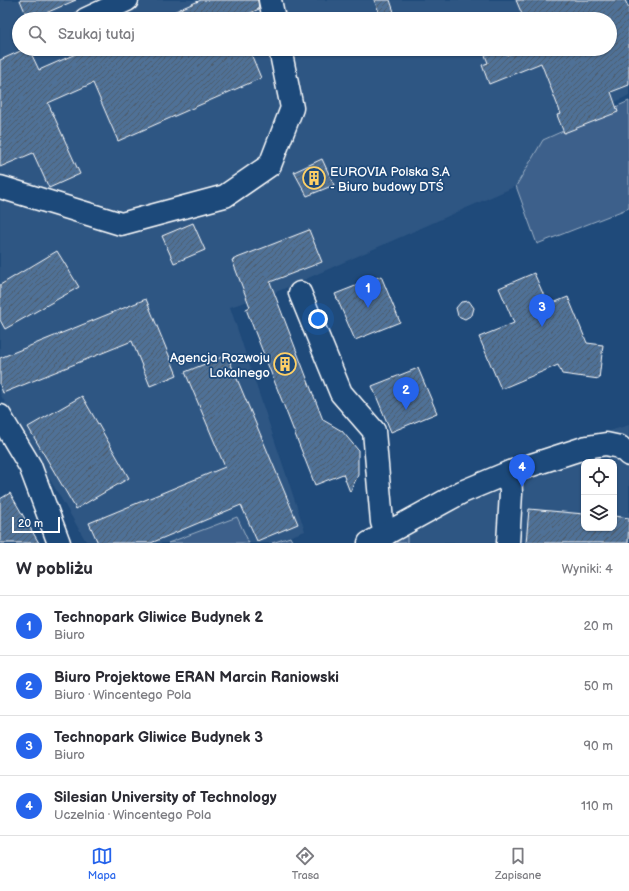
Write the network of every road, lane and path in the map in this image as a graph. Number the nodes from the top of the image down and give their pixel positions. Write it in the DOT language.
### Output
graph roads {
  1 [pos="126,0"];
  2 [pos="270,0"];
  3 [pos="101,12"];
  4 [pos="273,12"];
  5 [pos="281,56"];
  6 [pos="0,187"];
  7 [pos="300,293"];
  8 [pos="0,416"];
  9 [pos="629,455"];
  10 [pos="510,472"];
  11 [pos="378,538"];
  12 [pos="59,543"];
  13 [pos="508,543"];
  1 -- 3 [label="street"];
  2 -- 4 [label="street"];
  5 -- 6 [label="street"];
  7 -- 11 [label="street"];
  8 -- 12 [label="street"];
  9 -- 10 [label="street"];
  10 -- 11 [label="street"];
  10 -- 13 [label="street"];
}
